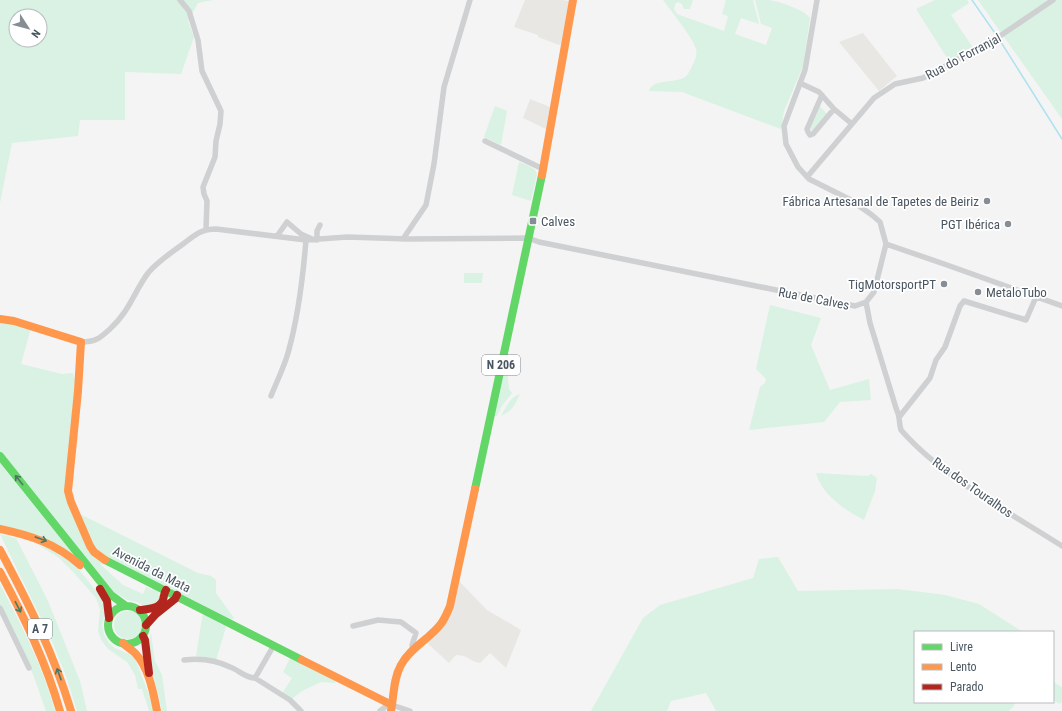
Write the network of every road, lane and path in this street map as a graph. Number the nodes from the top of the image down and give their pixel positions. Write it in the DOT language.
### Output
graph roads {
  1 [pos="180,0"];
  2 [pos="470,0"];
  3 [pos="573,0"];
  4 [pos="817,0"];
  5 [pos="1053,0"];
  6 [pos="800,83"];
  7 [pos="822,95"];
  8 [pos="834,109"];
  9 [pos="852,124"];
  10 [pos="485,141"];
  11 [pos="543,169"];
  12 [pos="807,177"];
  13 [pos="320,225"];
  14 [pos="206,229"];
  15 [pos="277,236"];
  16 [pos="528,238"];
  17 [pos="403,239"];
  18 [pos="306,240"];
  19 [pos="316,240"];
  20 [pos="886,244"];
  21 [pos="1036,297"];
  22 [pos="866,302"];
  23 [pos="1062,306"];
  24 [pos="2,318"];
  25 [pos="81,342"];
  26 [pos="271,396"];
  27 [pos="900,416"];
  28 [pos="0,456"];
  29 [pos="2,529"];
  30 [pos="1062,546"];
  31 [pos="0,550"];
  32 [pos="0,572"];
  33 [pos="166,590"];
  34 [pos="177,595"];
  35 [pos="126,606"];
  36 [pos="0,608"];
  37 [pos="140,610"];
  38 [pos="110,618"];
  39 [pos="146,625"];
  40 [pos="353,626"];
  41 [pos="143,636"];
  42 [pos="123,644"];
  43 [pos="274,645"];
  44 [pos="413,651"];
  45 [pos="184,660"];
  46 [pos="29,668"];
  47 [pos="255,678"];
  48 [pos="150,680"];
  49 [pos="390,708"];
  50 [pos="60,711"];
  51 [pos="71,711"];
  52 [pos="157,711"];
  53 [pos="301,711"];
  54 [pos="380,711"];
  55 [pos="410,711"];
  1 -- 14 [label="street"];
  2 -- 17 [label="street"];
  3 -- 11 [label="main road, N 206"];
  4 -- 6 [label="street, Rua de Calves"];
  5 -- 9 [label="street, Rua do Forranjal"];
  6 -- 7 [label="street"];
  6 -- 12 [label="street, Rua de Calves"];
  7 -- 8 [label="street"];
  7 -- 8 [label="street"];
  8 -- 9 [label="street"];
  9 -- 12 [label="street, Rua do Forranjal"];
  10 -- 11 [label="street"];
  11 -- 16 [label="main road, N 206"];
  12 -- 20 [label="street, Rua de Calves"];
  13 -- 19 [label="street"];
  14 -- 15 [label="street, Rua de Calves"];
  14 -- 25 [label="street"];
  15 -- 18 [label="street, Rua de Calves"];
  15 -- 19 [label="street"];
  16 -- 17 [label="street, Rua de Calves"];
  16 -- 22 [label="street, Rua de Calves"];
  16 -- 44 [label="main road, N 206"];
  17 -- 19 [label="street, Rua de Calves"];
  18 -- 19 [label="street, Rua de Calves"];
  18 -- 26 [label="street"];
  20 -- 21 [label="street"];
  20 -- 22 [label="street, Rua de Calves"];
  21 -- 23 [label="street"];
  21 -- 27 [label="street"];
  22 -- 27 [label="street, Rua dos Touralhos"];
  24 -- 25 [label="main road"];
  25 -- 33 [label="main road, Avenida da Mata"];
  27 -- 30 [label="street, Rua dos Touralhos"];
  35 -- 28 [label="main road, one-way"];
  29 -- 38 [label="main road, one-way"];
  51 -- 31 [label="main road, A 7, one-way"];
  32 -- 50 [label="main road, A 7, one-way"];
  33 -- 34 [label="main road, Avenida da Mata"];
  33 -- 37 [label="main road"];
  34 -- 39 [label="main road"];
  34 -- 43 [label="main road, Avenida da Mata"];
  35 -- 37 [label="main road"];
  35 -- 38 [label="main road"];
  36 -- 46 [label="street"];
  37 -- 39 [label="main road"];
  38 -- 42 [label="main road"];
  39 -- 41 [label="main road"];
  40 -- 44 [label="street"];
  41 -- 42 [label="main road"];
  41 -- 48 [label="main road"];
  42 -- 48 [label="main road"];
  43 -- 47 [label="street"];
  43 -- 49 [label="main road, Avenida da Mata"];
  44 -- 49 [label="main road, N 206"];
  45 -- 47 [label="street"];
  47 -- 53 [label="street"];
  48 -- 52 [label="main road"];
  49 -- 54 [label="street"];
  49 -- 55 [label="street"];
}
